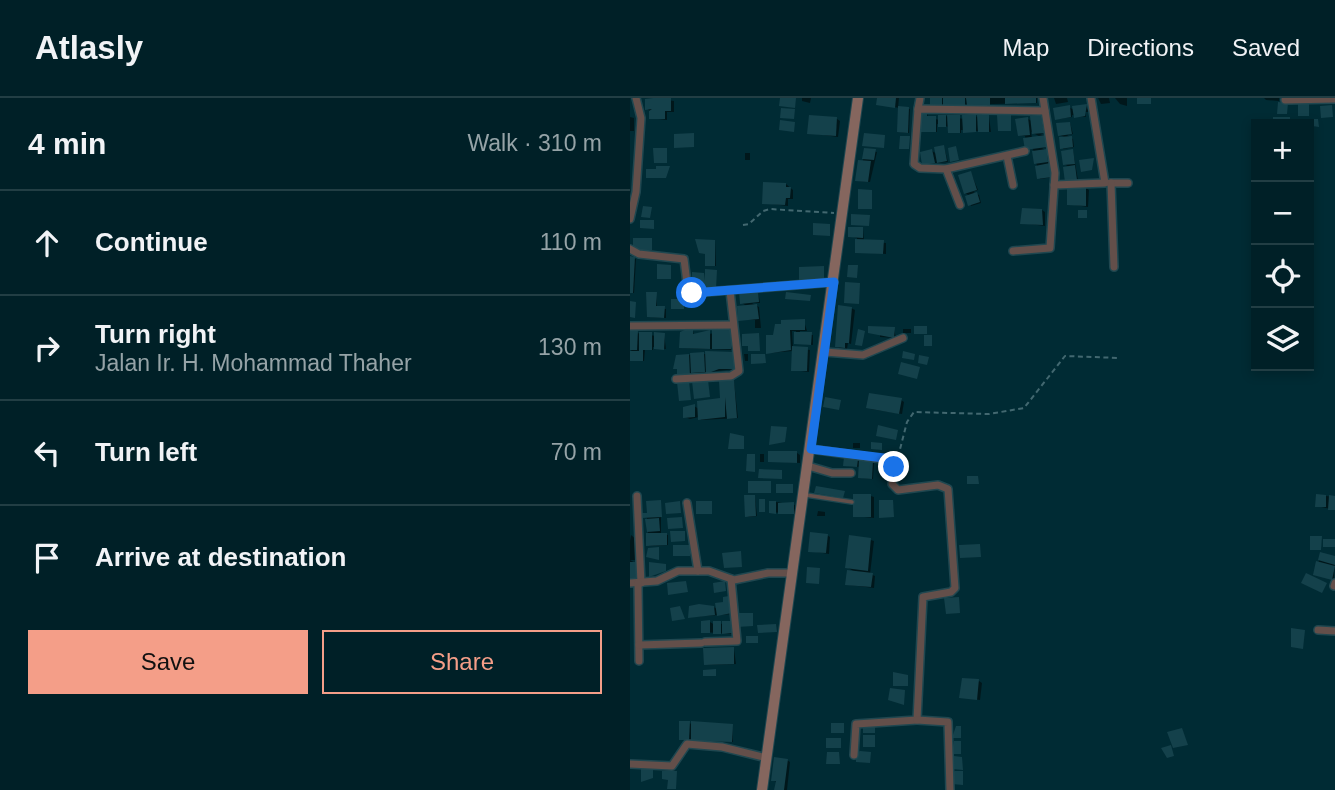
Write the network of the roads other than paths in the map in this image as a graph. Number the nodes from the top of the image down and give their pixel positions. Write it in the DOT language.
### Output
graph roads {
  1 [pos="636,98"];
  2 [pos="858,98"];
  3 [pos="920,98"];
  4 [pos="1043,98"];
  5 [pos="1091,98"];
  6 [pos="1335,99"];
  7 [pos="1285,100"];
  8 [pos="918,108"];
  9 [pos="1045,111"];
  10 [pos="1025,152"];
  11 [pos="1007,156"];
  12 [pos="946,169"];
  13 [pos="1108,183"];
  14 [pos="1128,183"];
  15 [pos="1013,185"];
  16 [pos="1054,185"];
  17 [pos="960,205"];
  18 [pos="630,219"];
  19 [pos="630,250"];
  20 [pos="1013,251"];
  21 [pos="1114,267"];
  22 [pos="834,282"];
  23 [pos="730,291"];
  24 [pos="733,325"];
  25 [pos="630,326"];
  26 [pos="903,338"];
  27 [pos="825,352"];
  28 [pos="676,379"];
  29 [pos="811,449"];
  30 [pos="808,466"];
  31 [pos="851,473"];
  32 [pos="804,495"];
  33 [pos="637,496"];
  34 [pos="852,502"];
  35 [pos="687,503"];
  36 [pos="698,571"];
  37 [pos="792,573"];
  38 [pos="731,579"];
  39 [pos="636,583"];
  40 [pos="1318,630"];
  41 [pos="1335,631"];
  42 [pos="639,645"];
  43 [pos="639,661"];
  44 [pos="917,720"];
  45 [pos="854,755"];
  46 [pos="767,758"];
  47 [pos="630,764"];
  48 [pos="762,790"];
  49 [pos="950,790"];
  1 -- 18 [label="street"];
  2 -- 22 [label="main road"];
  3 -- 8 [label="street"];
  4 -- 9 [label="street"];
  5 -- 13 [label="street"];
  6 -- 7 [label="street"];
  8 -- 9 [label="street"];
  8 -- 12 [label="street"];
  9 -- 16 [label="street"];
  10 -- 11 [label="street"];
  11 -- 12 [label="street"];
  11 -- 15 [label="street"];
  12 -- 17 [label="street"];
  13 -- 14 [label="street"];
  13 -- 16 [label="street"];
  13 -- 21 [label="street"];
  16 -- 20 [label="street"];
  19 -- 23 [label="street"];
  22 -- 23 [label="street"];
  22 -- 27 [label="main road"];
  23 -- 24 [label="street"];
  24 -- 25 [label="street"];
  24 -- 28 [label="street"];
  26 -- 27 [label="street"];
  27 -- 29 [label="main road"];
  29 -- 30 [label="main road"];
  29 -- 44 [label="street"];
  30 -- 31 [label="street"];
  30 -- 32 [label="main road"];
  32 -- 34 [label="lane"];
  32 -- 37 [label="main road"];
  33 -- 39 [label="street"];
  35 -- 36 [label="street"];
  36 -- 38 [label="street"];
  36 -- 39 [label="street"];
  37 -- 38 [label="street"];
  37 -- 46 [label="main road"];
  38 -- 42 [label="street"];
  39 -- 42 [label="street"];
  40 -- 41 [label="street"];
  42 -- 43 [label="street"];
  44 -- 45 [label="street"];
  44 -- 49 [label="street"];
  46 -- 47 [label="street"];
  46 -- 48 [label="main road"];
}
